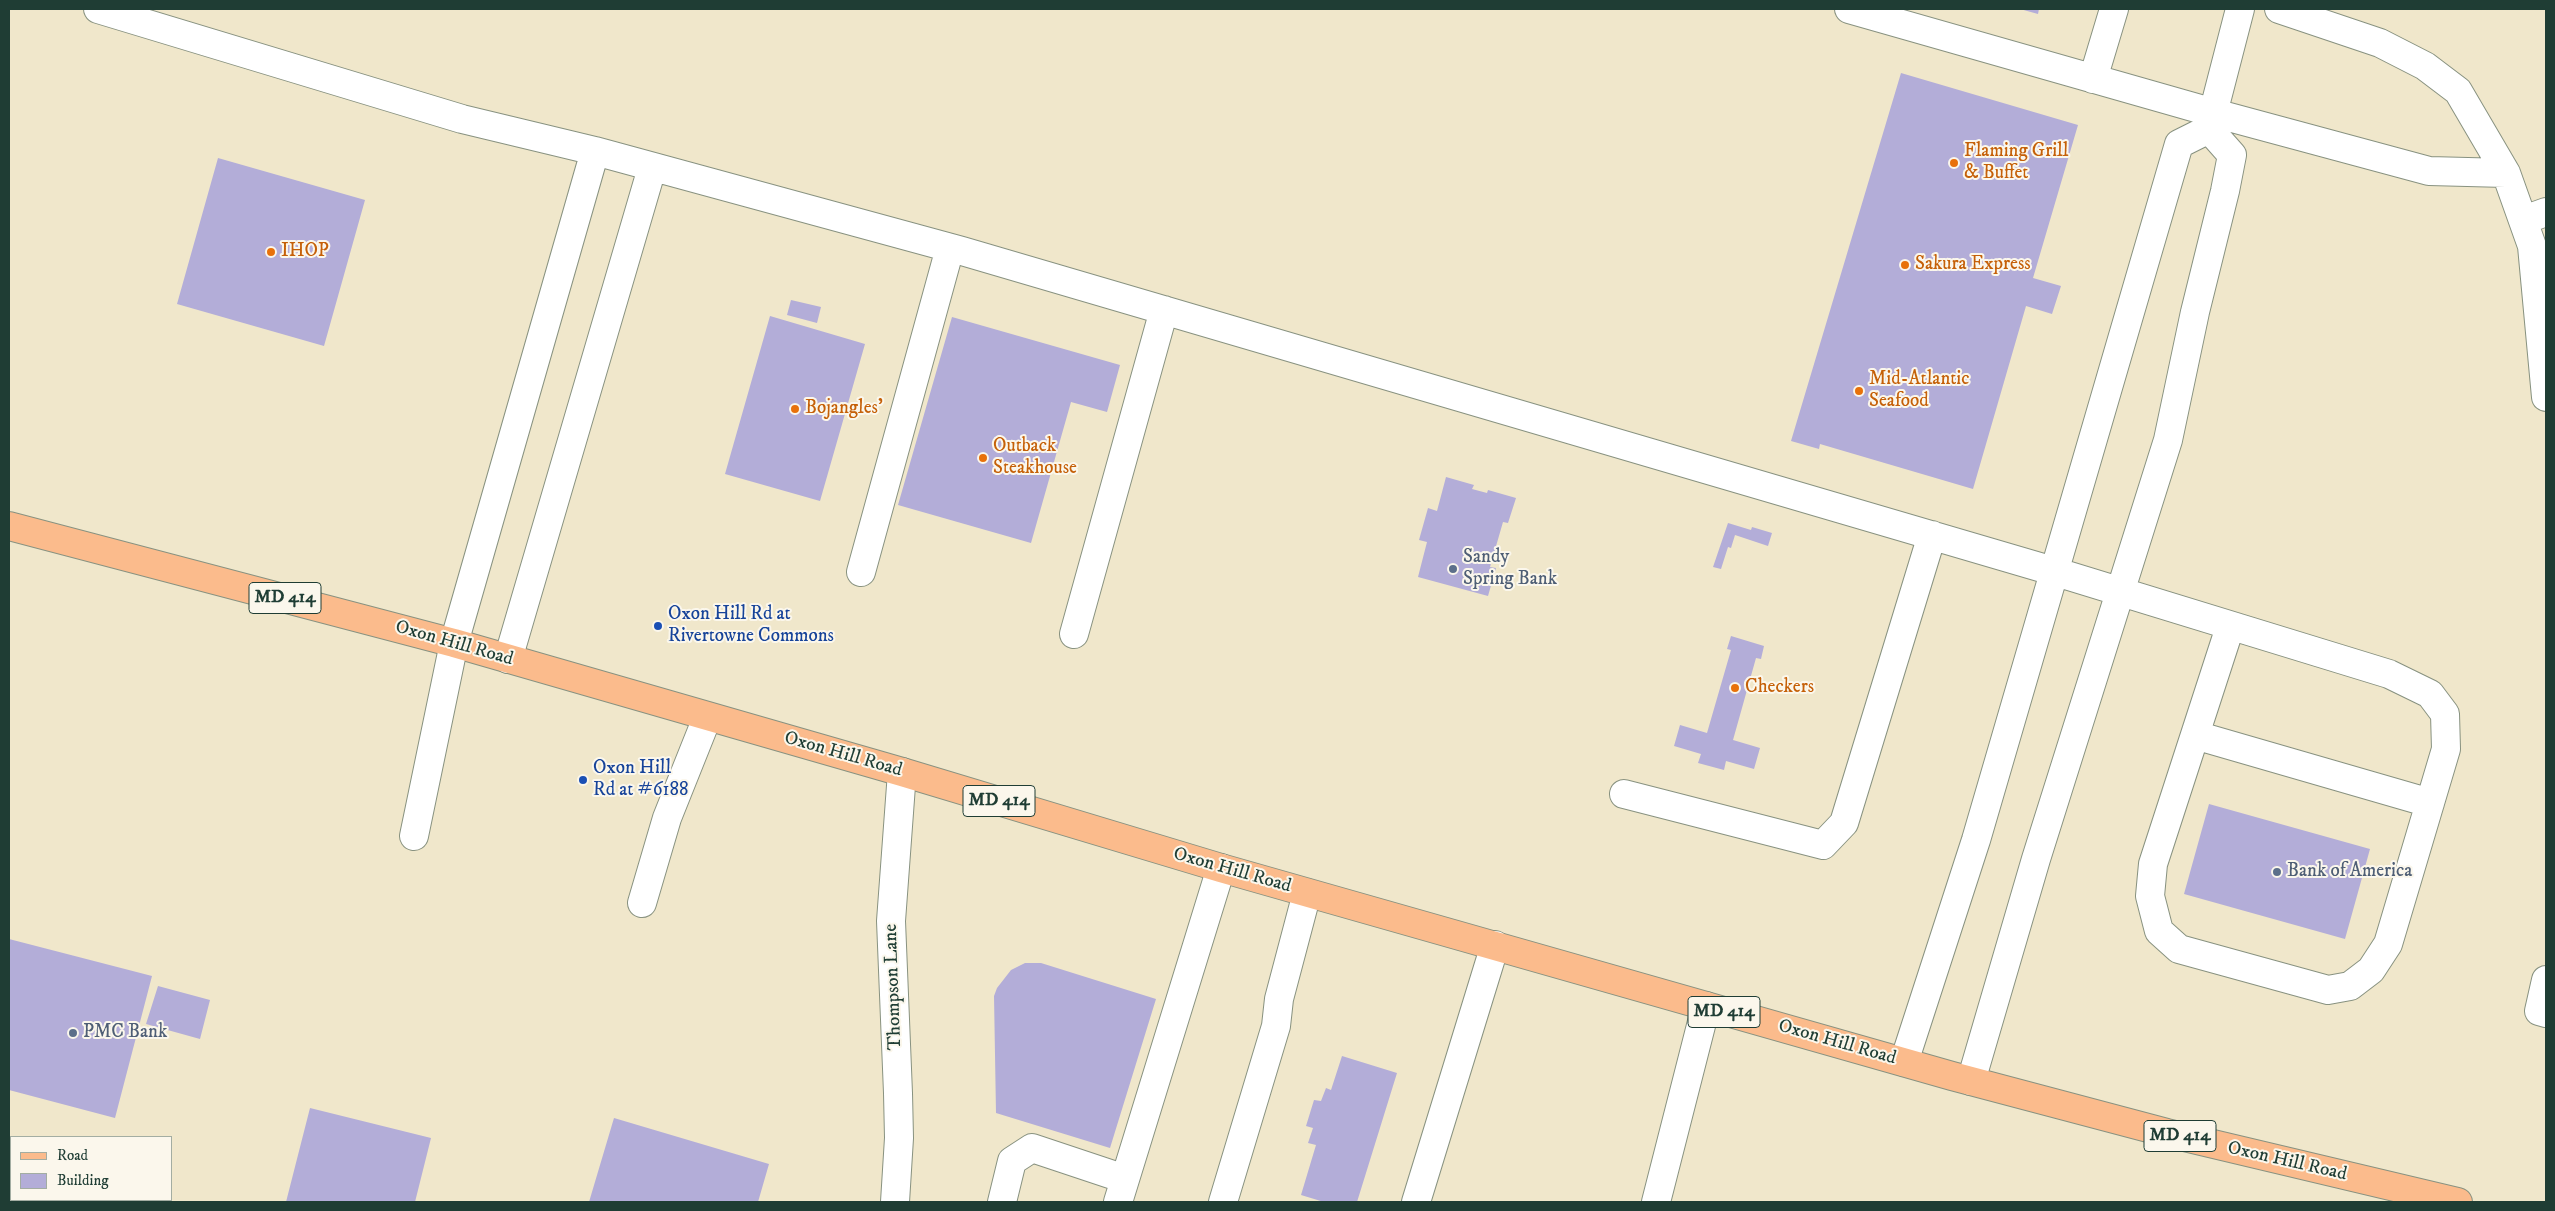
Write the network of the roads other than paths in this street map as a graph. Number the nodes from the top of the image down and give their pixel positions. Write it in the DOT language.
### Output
graph roads {
  1 [pos="98,9"];
  2 [pos="1849,9"];
  3 [pos="2114,9"];
  4 [pos="2240,9"];
  5 [pos="2279,9"];
  6 [pos="2093,79"];
  7 [pos="2212,121"];
  8 [pos="595,151"];
  9 [pos="652,168"];
  10 [pos="2506,173"];
  11 [pos="2535,216"];
  12 [pos="950,248"];
  13 [pos="1164,310"];
  14 [pos="2546,397"];
  15 [pos="9,526"];
  16 [pos="1932,535"];
  17 [pos="2054,571"];
  18 [pos="861,572"];
  19 [pos="2120,591"];
  20 [pos="2230,627"];
  21 [pos="1074,634"];
  22 [pos="454,643"];
  23 [pos="508,659"];
  24 [pos="708,718"];
  25 [pos="2195,734"];
  26 [pos="902,772"];
  27 [pos="1624,794"];
  28 [pos="2430,803"];
  29 [pos="414,836"];
  30 [pos="1221,868"];
  31 [pos="1307,893"];
  32 [pos="642,903"];
  33 [pos="1495,945"];
  34 [pos="2546,980"];
  35 [pos="1706,1006"];
  36 [pos="2546,1013"];
  37 [pos="1904,1062"];
  38 [pos="1971,1081"];
  39 [pos="1121,1190"];
  40 [pos="2423,1198"];
  41 [pos="895,1202"];
  42 [pos="1002,1202"];
  43 [pos="1223,1202"];
  44 [pos="1416,1202"];
  45 [pos="1656,1202"];
  46 [pos="2458,1202"];
  1 -- 8 [label="street"];
  2 -- 6 [label="street"];
  3 -- 6 [label="street"];
  4 -- 7 [label="street"];
  5 -- 10 [label="street"];
  6 -- 7 [label="street"];
  7 -- 10 [label="street"];
  7 -- 17 [label="street"];
  7 -- 19 [label="street"];
  8 -- 9 [label="street"];
  8 -- 22 [label="street"];
  9 -- 12 [label="street"];
  9 -- 23 [label="street"];
  10 -- 11 [label="street"];
  11 -- 14 [label="street"];
  12 -- 13 [label="street"];
  12 -- 18 [label="street"];
  13 -- 16 [label="street"];
  13 -- 21 [label="street"];
  15 -- 22 [label="main road, Oxon Hill Road / MD 414"];
  16 -- 17 [label="street"];
  16 -- 27 [label="street"];
  17 -- 19 [label="street"];
  17 -- 37 [label="street"];
  19 -- 20 [label="street"];
  19 -- 38 [label="street"];
  20 -- 25 [label="street"];
  20 -- 28 [label="street"];
  22 -- 23 [label="main road, Oxon Hill Road / MD 414"];
  22 -- 29 [label="street"];
  23 -- 24 [label="main road, Oxon Hill Road / MD 414"];
  24 -- 26 [label="main road, Oxon Hill Road / MD 414"];
  24 -- 32 [label="street"];
  25 -- 28 [label="street"];
  25 -- 28 [label="street"];
  26 -- 30 [label="main road, Oxon Hill Road / MD 414"];
  26 -- 41 [label="street, Thompson Lane"];
  30 -- 31 [label="main road, Oxon Hill Road / MD 414"];
  30 -- 39 [label="street"];
  31 -- 33 [label="main road, Oxon Hill Road / MD 414"];
  31 -- 43 [label="street"];
  33 -- 35 [label="main road, Oxon Hill Road / MD 414"];
  33 -- 44 [label="street"];
  34 -- 36 [label="street"];
  35 -- 37 [label="main road, Oxon Hill Road / MD 414"];
  35 -- 45 [label="street"];
  37 -- 38 [label="main road, Oxon Hill Road / MD 414"];
  38 -- 40 [label="main road, Oxon Hill Road / MD 414"];
  39 -- 42 [label="street"];
  40 -- 46 [label="main road, Oxon Hill Road / MD 414"];
}
